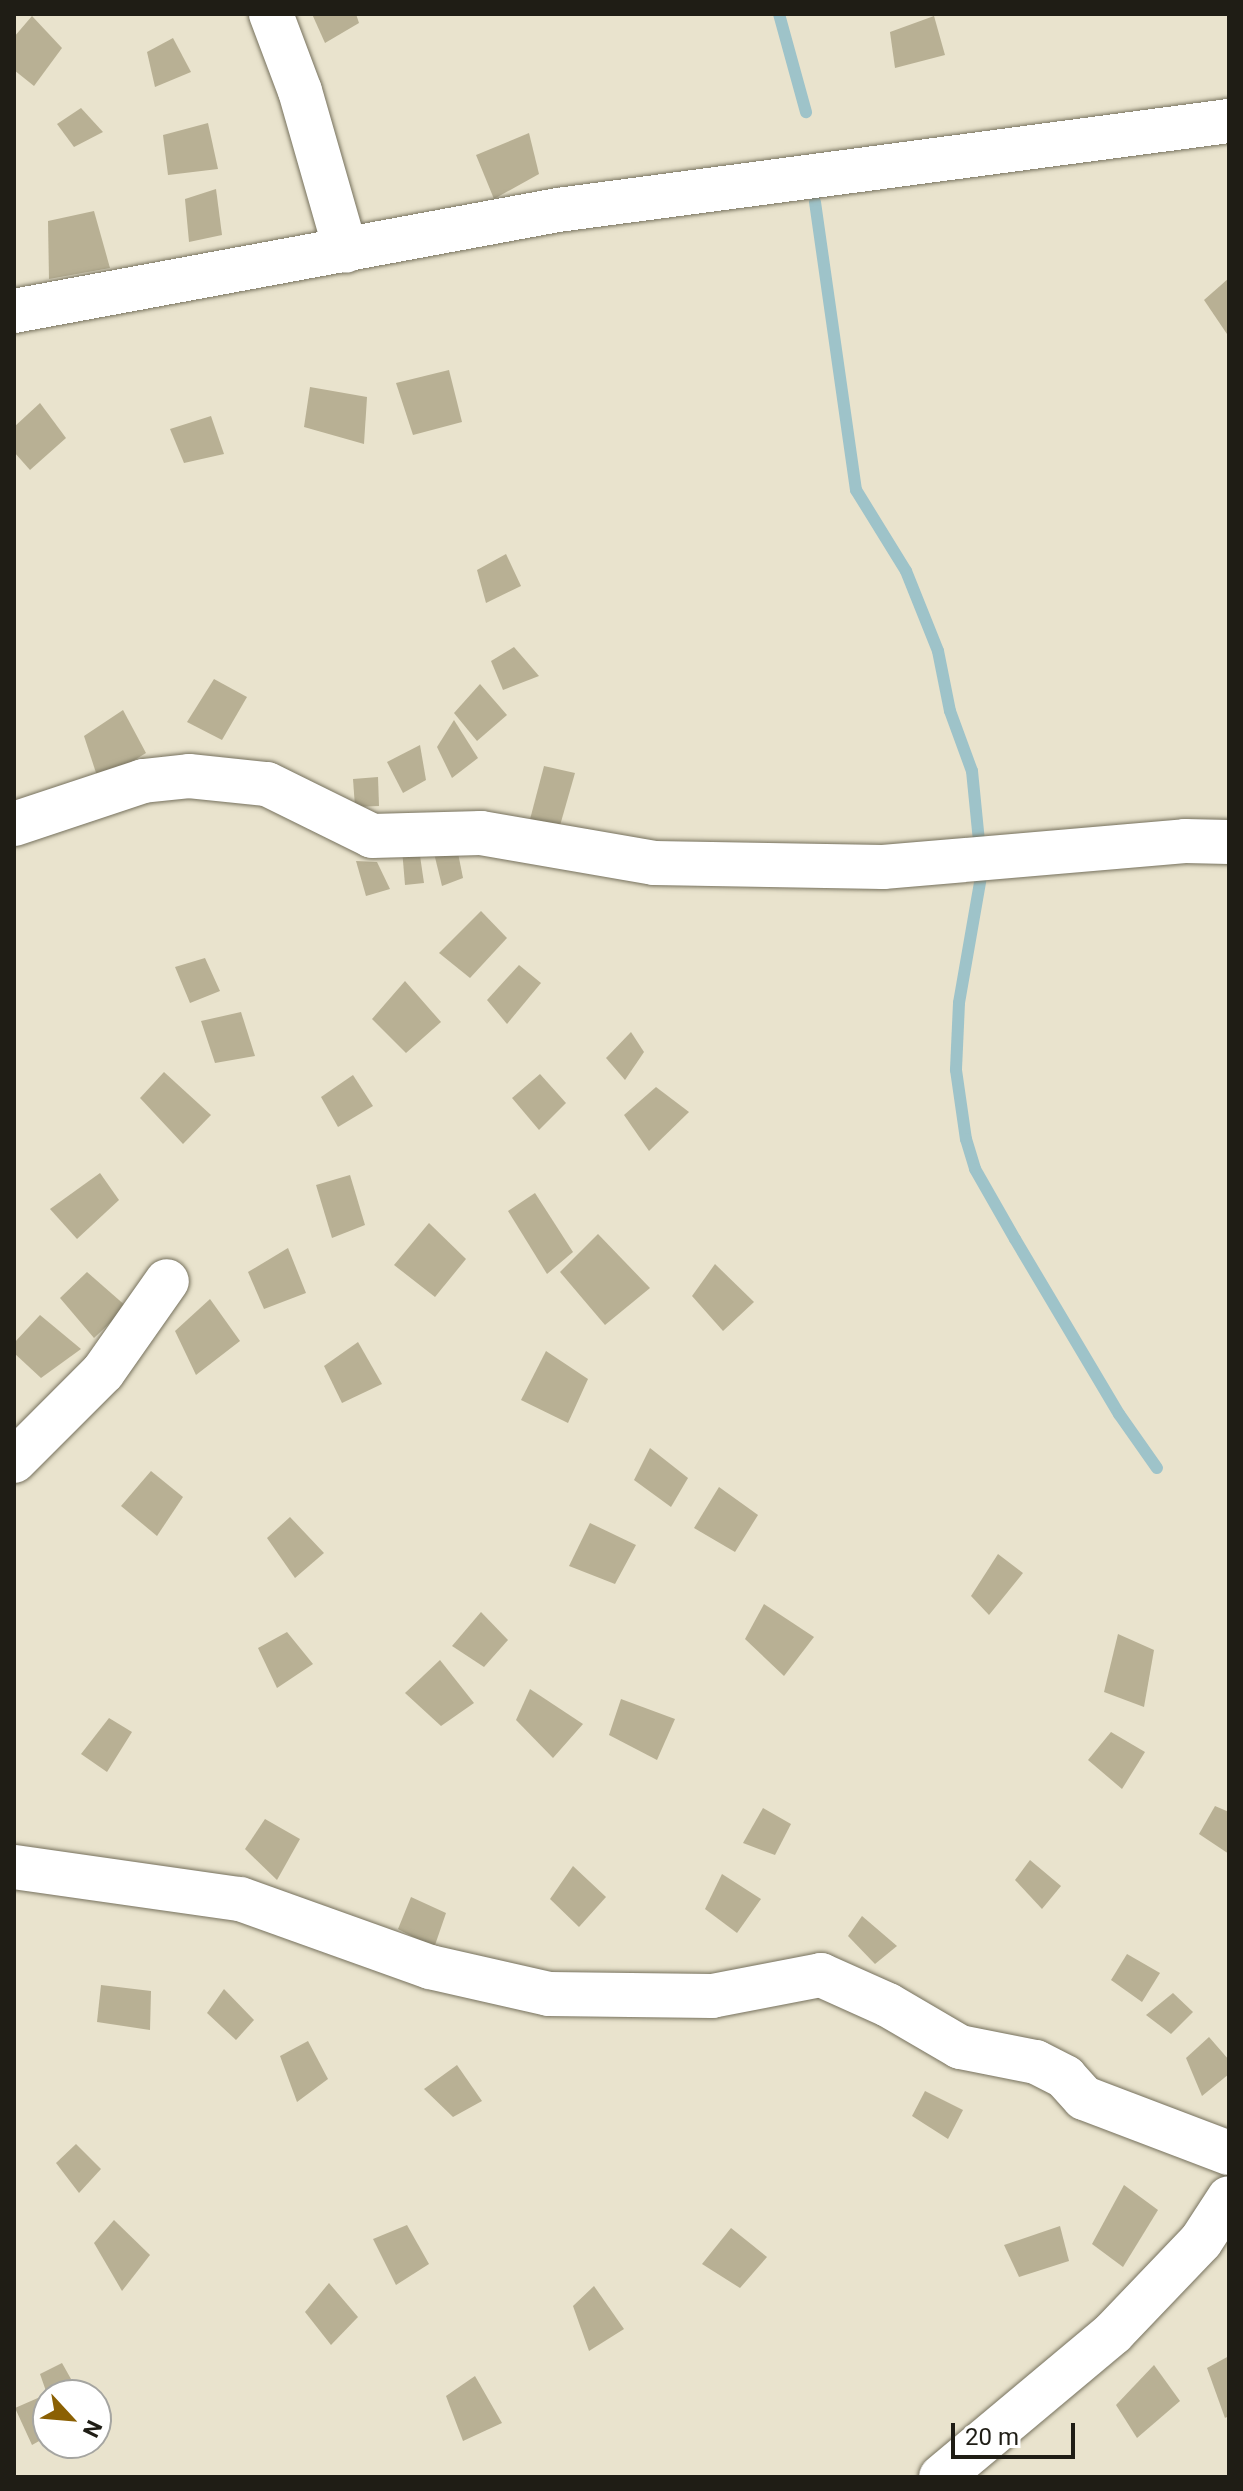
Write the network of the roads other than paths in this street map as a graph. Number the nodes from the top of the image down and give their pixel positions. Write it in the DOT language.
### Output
graph roads {
  1 [pos="271,14"];
  2 [pos="1229,121"];
  3 [pos="346,251"];
  4 [pos="14,311"];
  5 [pos="14,824"];
  6 [pos="1229,842"];
  7 [pos="167,1281"];
  8 [pos="14,1461"];
  9 [pos="14,1867"];
  10 [pos="1229,2153"];
  11 [pos="1229,2198"];
  12 [pos="941,2477"];
  1 -- 3 [label="street"];
  2 -- 3 [label="street"];
  3 -- 4 [label="street"];
  5 -- 6 [label="street"];
  7 -- 8 [label="street"];
  9 -- 10 [label="street"];
  11 -- 12 [label="street"];
}
